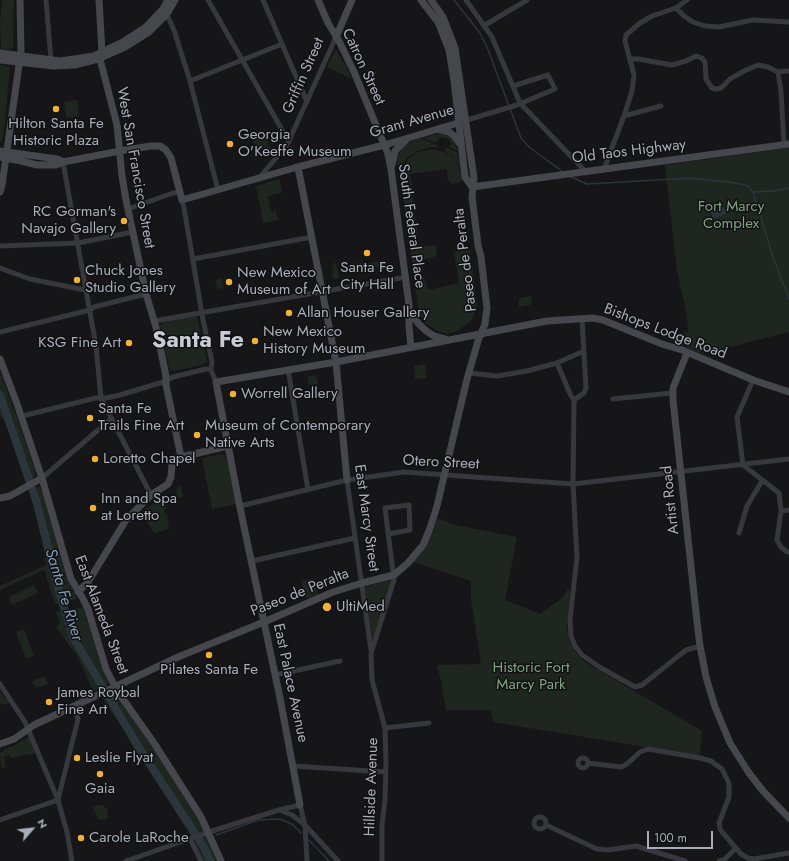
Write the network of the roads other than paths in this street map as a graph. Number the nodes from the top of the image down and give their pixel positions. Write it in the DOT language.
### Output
graph roads {
  1 [pos="20,0"];
  2 [pos="46,0"];
  3 [pos="99,0"];
  4 [pos="168,0"];
  5 [pos="175,0"];
  6 [pos="208,0"];
  7 [pos="263,0"];
  8 [pos="318,0"];
  9 [pos="352,0"];
  10 [pos="431,0"];
  11 [pos="466,0"];
  12 [pos="527,0"];
  13 [pos="687,0"];
  14 [pos="419,2"];
  15 [pos="676,8"];
  16 [pos="165,12"];
  17 [pos="789,22"];
  18 [pos="485,25"];
  19 [pos="336,37"];
  20 [pos="282,44"];
  21 [pos="101,56"];
  22 [pos="1,57"];
  23 [pos="20,59"];
  24 [pos="630,59"];
  25 [pos="51,60"];
  26 [pos="242,60"];
  27 [pos="789,71"];
  28 [pos="778,72"];
  29 [pos="190,80"];
  30 [pos="513,86"];
  31 [pos="307,102"];
  32 [pos="518,104"];
  33 [pos="661,106"];
  34 [pos="624,116"];
  35 [pos="462,121"];
  36 [pos="438,129"];
  37 [pos="409,137"];
  38 [pos="289,142"];
  39 [pos="786,144"];
  40 [pos="384,145"];
  41 [pos="461,148"];
  42 [pos="120,152"];
  43 [pos="3,154"];
  44 [pos="63,162"];
  45 [pos="298,167"];
  46 [pos="391,169"];
  47 [pos="604,169"];
  48 [pos="585,171"];
  49 [pos="260,178"];
  50 [pos="472,187"];
  51 [pos="218,190"];
  52 [pos="0,192"];
  53 [pos="180,192"];
  54 [pos="182,200"];
  55 [pos="128,209"];
  56 [pos="133,232"];
  57 [pos="312,237"];
  58 [pos="78,243"];
  59 [pos="0,246"];
  60 [pos="193,259"];
  61 [pos="0,268"];
  62 [pos="406,276"];
  63 [pos="85,290"];
  64 [pos="322,292"];
  65 [pos="146,294"];
  66 [pos="90,310"];
  67 [pos="202,312"];
  68 [pos="410,312"];
  69 [pos="582,319"];
  70 [pos="154,321"];
  71 [pos="0,332"];
  72 [pos="481,333"];
  73 [pos="448,340"];
  74 [pos="411,348"];
  75 [pos="584,352"];
  76 [pos="687,353"];
  77 [pos="0,359"];
  78 [pos="336,362"];
  79 [pos="557,363"];
  80 [pos="211,370"];
  81 [pos="288,370"];
  82 [pos="468,374"];
  83 [pos="166,380"];
  84 [pos="754,380"];
  85 [pos="216,382"];
  86 [pos="789,392"];
  87 [pos="672,393"];
  88 [pos="101,398"];
  89 [pos="613,399"];
  90 [pos="574,400"];
  91 [pos="22,416"];
  92 [pos="111,419"];
  93 [pos="228,446"];
  94 [pos="181,457"];
  95 [pos="789,459"];
  96 [pos="743,465"];
  97 [pos="680,471"];
  98 [pos="445,475"];
  99 [pos="40,480"];
  100 [pos="347,480"];
  101 [pos="762,481"];
  102 [pos="573,484"];
  103 [pos="308,490"];
  104 [pos="151,495"];
  105 [pos="0,498"];
  106 [pos="240,506"];
  107 [pos="789,510"];
  108 [pos="781,511"];
  109 [pos="388,534"];
  110 [pos="739,534"];
  111 [pos="355,538"];
  112 [pos="788,552"];
  113 [pos="252,561"];
  114 [pos="394,574"];
  115 [pos="362,582"];
  116 [pos="78,592"];
  117 [pos="264,622"];
  118 [pos="700,646"];
  119 [pos="371,653"];
  120 [pos="340,661"];
  121 [pos="275,674"];
  122 [pos="0,684"];
  123 [pos="113,688"];
  124 [pos="74,706"];
  125 [pos="429,723"];
  126 [pos="28,728"];
  127 [pos="385,728"];
  128 [pos="0,744"];
  129 [pos="588,763"];
  130 [pos="294,766"];
  131 [pos="385,772"];
  132 [pos="58,800"];
  133 [pos="300,805"];
  134 [pos="279,810"];
  135 [pos="789,818"];
  136 [pos="0,820"];
  137 [pos="546,824"];
  138 [pos="305,825"];
  139 [pos="206,833"];
  140 [pos="191,839"];
  141 [pos="736,848"];
  142 [pos="789,853"];
  143 [pos="72,861"];
  144 [pos="126,861"];
  145 [pos="201,861"];
  146 [pos="221,861"];
  147 [pos="307,861"];
  148 [pos="338,861"];
  149 [pos="382,861"];
  150 [pos="685,861"];
  151 [pos="719,861"];
  1 -- 23 [label="street"];
  2 -- 25 [label="street"];
  3 -- 21 [label="street, West San Francisco Street"];
  4 -- 16 [label="street"];
  5 -- 16 [label="street"];
  6 -- 26 [label="street"];
  7 -- 20 [label="street"];
  8 -- 19 [label="street, Catron Street"];
  9 -- 19 [label="street, Griffin Street"];
  10 -- 35 [label="street, Paseo de Peralta"];
  11 -- 18 [label="street"];
  12 -- 18 [label="street"];
  13 -- 15 [label="street"];
  14 -- 35 [label="street, Paseo de Peralta"];
  15 -- 17 [label="street"];
  15 -- 24 [label="street"];
  16 -- 21 [label="street"];
  16 -- 29 [label="street"];
  18 -- 30 [label="street"];
  19 -- 31 [label="street, Griffin Street"];
  19 -- 40 [label="street, Catron Street"];
  20 -- 26 [label="street"];
  20 -- 31 [label="street"];
  21 -- 23 [label="street"];
  21 -- 25 [label="street"];
  21 -- 42 [label="street, West San Francisco Street"];
  22 -- 23 [label="street"];
  23 -- 25 [label="street"];
  23 -- 43 [label="street"];
  24 -- 28 [label="street"];
  24 -- 34 [label="street"];
  26 -- 29 [label="street"];
  26 -- 38 [label="street"];
  27 -- 28 [label="street"];
  28 -- 39 [label="street"];
  29 -- 51 [label="street"];
  30 -- 32 [label="street"];
  30 -- 32 [label="street, Grant Avenue"];
  31 -- 38 [label="street, Griffin Street"];
  32 -- 35 [label="street, Grant Avenue"];
  32 -- 48 [label="street"];
  33 -- 34 [label="street"];
  34 -- 47 [label="street"];
  35 -- 36 [label="street, Grant Avenue"];
  35 -- 41 [label="street, Paseo de Peralta"];
  35 -- 50 [label="street, Paseo de Peralta"];
  36 -- 37 [label="street, Grant Avenue"];
  36 -- 41 [label="street"];
  37 -- 40 [label="street, Grant Avenue"];
  37 -- 46 [label="street"];
  38 -- 49 [label="street, Griffin Street"];
  39 -- 47 [label="street, Old Taos Highway"];
  40 -- 45 [label="street, Grant Avenue"];
  40 -- 46 [label="street, South Federal Place"];
  41 -- 50 [label="street, Paseo de Peralta"];
  42 -- 44 [label="street"];
  42 -- 53 [label="street"];
  42 -- 55 [label="street, West San Francisco Street"];
  43 -- 44 [label="street"];
  43 -- 52 [label="street"];
  44 -- 58 [label="street"];
  45 -- 49 [label="street, Grant Avenue"];
  45 -- 57 [label="street, East Marcy Street"];
  46 -- 62 [label="street, South Federal Place"];
  47 -- 48 [label="street, Old Taos Highway"];
  48 -- 50 [label="street, Old Taos Highway"];
  49 -- 51 [label="street, Grant Avenue"];
  50 -- 72 [label="street, Paseo de Peralta"];
  51 -- 54 [label="street, Grant Avenue"];
  53 -- 54 [label="street"];
  53 -- 55 [label="street"];
  54 -- 60 [label="street, East Palace Avenue"];
  55 -- 56 [label="street, West San Francisco Street"];
  56 -- 58 [label="street"];
  56 -- 65 [label="street, West San Francisco Street"];
  57 -- 60 [label="street"];
  57 -- 64 [label="street, East Marcy Street"];
  58 -- 59 [label="street"];
  58 -- 63 [label="street"];
  60 -- 67 [label="street, East Palace Avenue"];
  61 -- 63 [label="street"];
  62 -- 64 [label="street"];
  62 -- 68 [label="street, South Federal Place"];
  63 -- 66 [label="street"];
  64 -- 67 [label="street"];
  64 -- 78 [label="street, East Marcy Street"];
  65 -- 66 [label="street"];
  65 -- 70 [label="street, West San Francisco Street"];
  66 -- 71 [label="street"];
  66 -- 88 [label="street"];
  67 -- 70 [label="street"];
  67 -- 80 [label="street, East Palace Avenue"];
  68 -- 73 [label="street"];
  68 -- 74 [label="street, South Federal Place"];
  69 -- 72 [label="street, Bishops Lodge Road"];
  69 -- 75 [label="street"];
  69 -- 76 [label="street, Bishops Lodge Road"];
  70 -- 83 [label="street, West San Francisco Street"];
  72 -- 73 [label="street, Bishops Lodge Road"];
  72 -- 82 [label="street, Paseo de Peralta"];
  73 -- 74 [label="street, Bishops Lodge Road"];
  74 -- 78 [label="street, Bishops Lodge Road"];
  75 -- 79 [label="street"];
  75 -- 90 [label="street"];
  76 -- 84 [label="street, Bishops Lodge Road"];
  76 -- 87 [label="street, Artist Road"];
  77 -- 91 [label="street, East Alameda Street"];
  78 -- 81 [label="street, Bishops Lodge Road"];
  78 -- 100 [label="street, East Marcy Street"];
  79 -- 82 [label="street"];
  79 -- 90 [label="street"];
  80 -- 83 [label="street"];
  80 -- 85 [label="street, East Palace Avenue"];
  81 -- 85 [label="street, Bishops Lodge Road"];
  81 -- 103 [label="street"];
  82 -- 98 [label="street, Paseo de Peralta"];
  83 -- 88 [label="street"];
  83 -- 94 [label="street, West San Francisco Street"];
  84 -- 86 [label="street, Bishops Lodge Road"];
  84 -- 96 [label="street"];
  85 -- 93 [label="street, East Palace Avenue"];
  87 -- 89 [label="street"];
  87 -- 97 [label="street, Artist Road"];
  88 -- 91 [label="street"];
  88 -- 92 [label="street"];
  90 -- 102 [label="street"];
  91 -- 99 [label="street, East Alameda Street"];
  92 -- 99 [label="street"];
  92 -- 104 [label="street"];
  93 -- 94 [label="street"];
  93 -- 106 [label="street, East Palace Avenue"];
  94 -- 104 [label="street"];
  95 -- 96 [label="street, Otero Street"];
  96 -- 97 [label="street, Otero Street"];
  96 -- 101 [label="street"];
  97 -- 102 [label="street, Otero Street"];
  97 -- 118 [label="street, Artist Road"];
  98 -- 100 [label="street, Otero Street"];
  98 -- 102 [label="street, Otero Street"];
  98 -- 114 [label="street, Paseo de Peralta"];
  99 -- 105 [label="street"];
  99 -- 116 [label="street, East Alameda Street"];
  100 -- 103 [label="street, Otero Street"];
  100 -- 111 [label="street, East Marcy Street"];
  101 -- 108 [label="street"];
  101 -- 110 [label="street"];
  102 -- 118 [label="street"];
  103 -- 106 [label="street, Otero Street"];
  104 -- 116 [label="street"];
  106 -- 113 [label="street, East Palace Avenue"];
  107 -- 108 [label="street"];
  108 -- 112 [label="street"];
  109 -- 109 [label="street"];
  109 -- 114 [label="street"];
  111 -- 113 [label="street"];
  111 -- 115 [label="street, East Marcy Street"];
  113 -- 117 [label="street, East Palace Avenue"];
  114 -- 115 [label="street, Paseo de Peralta"];
  114 -- 119 [label="street, Hillside Avenue"];
  115 -- 117 [label="street, Paseo de Peralta"];
  115 -- 119 [label="street, East Marcy Street"];
  116 -- 123 [label="street, East Alameda Street"];
  117 -- 121 [label="street, East Palace Avenue"];
  117 -- 123 [label="street, Paseo de Peralta"];
  118 -- 135 [label="street, Artist Road"];
  119 -- 127 [label="street, Hillside Avenue"];
  120 -- 121 [label="street"];
  121 -- 130 [label="street, East Palace Avenue"];
  122 -- 126 [label="street"];
  123 -- 124 [label="street, Paseo de Peralta"];
  123 -- 139 [label="street, East Alameda Street"];
  124 -- 126 [label="street, Paseo de Peralta"];
  124 -- 132 [label="street"];
  125 -- 127 [label="street"];
  126 -- 128 [label="street, Paseo de Peralta"];
  126 -- 132 [label="street"];
  127 -- 131 [label="street, Hillside Avenue"];
  129 -- 141 [label="street"];
  130 -- 131 [label="street"];
  130 -- 133 [label="street, East Palace Avenue"];
  131 -- 149 [label="street, Hillside Avenue"];
  132 -- 136 [label="street"];
  132 -- 143 [label="street"];
  133 -- 134 [label="street"];
  133 -- 138 [label="street, East Palace Avenue"];
  134 -- 138 [label="street"];
  134 -- 139 [label="street"];
  137 -- 150 [label="street"];
  138 -- 147 [label="street, East Palace Avenue"];
  138 -- 148 [label="street"];
  139 -- 140 [label="street"];
  139 -- 146 [label="street, East Alameda Street"];
  140 -- 144 [label="street"];
  140 -- 145 [label="street"];
  141 -- 142 [label="street"];
  141 -- 151 [label="street"];
}
